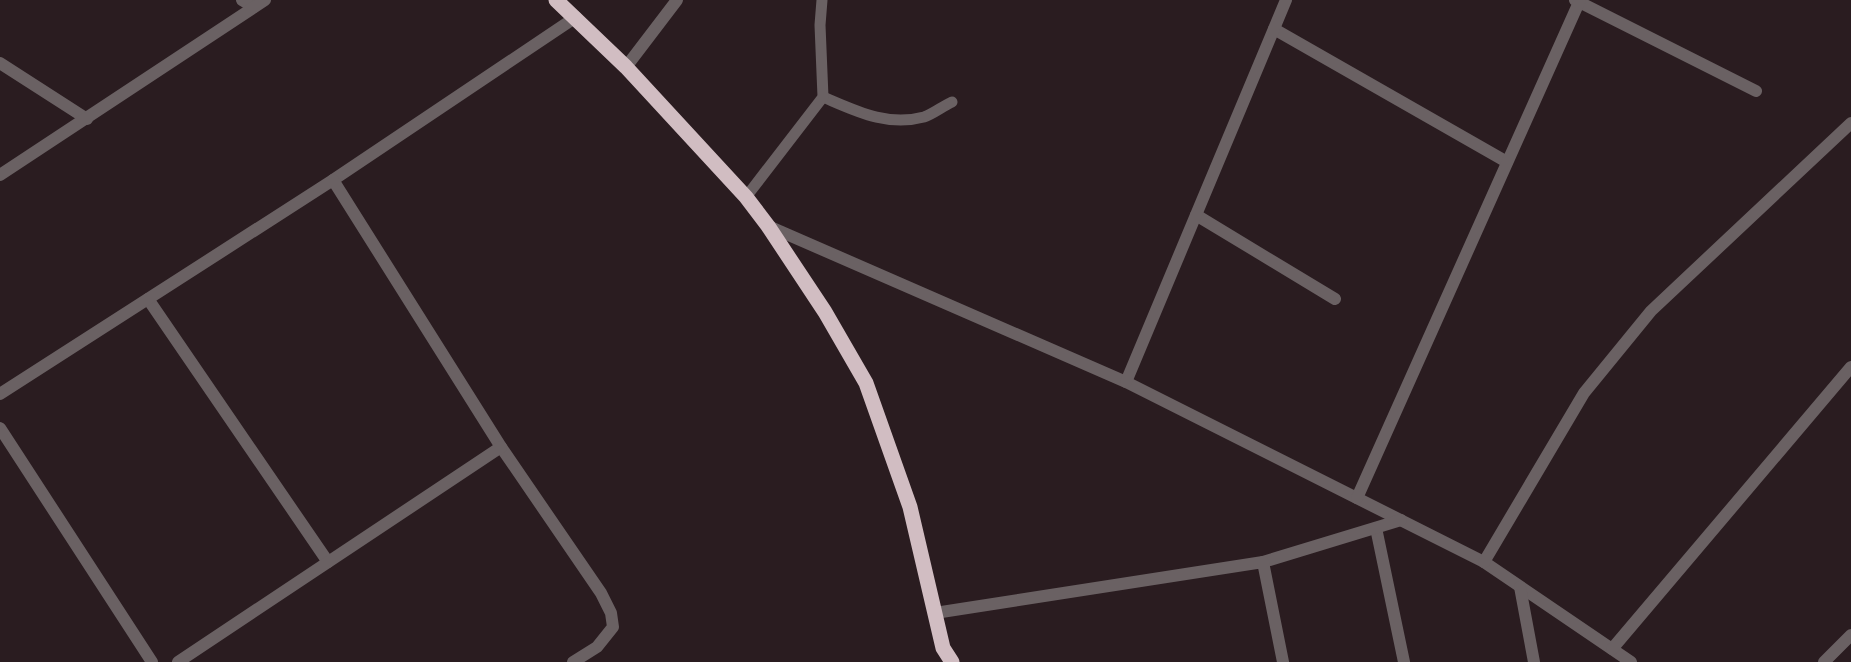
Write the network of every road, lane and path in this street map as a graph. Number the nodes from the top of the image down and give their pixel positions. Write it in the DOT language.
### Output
graph roads {
  1 [pos="242,0"];
  2 [pos="556,0"];
  3 [pos="677,0"];
  4 [pos="822,0"];
  5 [pos="1286,0"];
  6 [pos="1578,1"];
  7 [pos="260,4"];
  8 [pos="576,17"];
  9 [pos="1274,29"];
  10 [pos="0,64"];
  11 [pos="626,66"];
  12 [pos="1756,91"];
  13 [pos="823,97"];
  14 [pos="952,102"];
  15 [pos="87,119"];
  16 [pos="1851,123"];
  17 [pos="1507,162"];
  18 [pos="0,175"];
  19 [pos="333,180"];
  20 [pos="746,197"];
  21 [pos="1196,215"];
  22 [pos="768,226"];
  23 [pos="148,299"];
  24 [pos="1335,299"];
  25 [pos="1851,366"];
  26 [pos="1126,382"];
  27 [pos="0,394"];
  28 [pos="0,428"];
  29 [pos="501,448"];
  30 [pos="1357,498"];
  31 [pos="1401,520"];
  32 [pos="1376,528"];
  33 [pos="328,562"];
  34 [pos="1264,562"];
  35 [pos="1484,562"];
  36 [pos="1520,587"];
  37 [pos="935,613"];
  38 [pos="1851,635"];
  39 [pos="1612,649"];
  40 [pos="942,655"];
  41 [pos="152,662"];
  42 [pos="178,662"];
  43 [pos="573,662"];
  44 [pos="952,662"];
  45 [pos="1283,662"];
  46 [pos="1404,662"];
  47 [pos="1534,662"];
  48 [pos="1631,662"];
  49 [pos="1824,662"];
  1 -- 7 [label="street"];
  2 -- 8 [label="highway"];
  3 -- 11 [label="street"];
  4 -- 13 [label="lane"];
  5 -- 9 [label="street"];
  6 -- 12 [label="street"];
  6 -- 17 [label="street"];
  7 -- 15 [label="street"];
  8 -- 11 [label="highway"];
  8 -- 19 [label="street"];
  9 -- 17 [label="street"];
  9 -- 21 [label="street"];
  10 -- 15 [label="street"];
  11 -- 20 [label="highway"];
  13 -- 14 [label="lane"];
  13 -- 20 [label="lane"];
  15 -- 18 [label="street"];
  16 -- 35 [label="street"];
  17 -- 30 [label="street"];
  19 -- 23 [label="street"];
  19 -- 29 [label="street"];
  20 -- 22 [label="highway"];
  21 -- 24 [label="street"];
  21 -- 26 [label="street"];
  22 -- 26 [label="street"];
  22 -- 37 [label="highway"];
  23 -- 27 [label="street"];
  23 -- 33 [label="street"];
  25 -- 39 [label="street"];
  26 -- 30 [label="street"];
  28 -- 41 [label="street"];
  29 -- 33 [label="street"];
  29 -- 43 [label="street"];
  30 -- 31 [label="street"];
  31 -- 32 [label="street"];
  31 -- 35 [label="street"];
  32 -- 34 [label="street"];
  32 -- 46 [label="street"];
  33 -- 42 [label="street"];
  34 -- 37 [label="street"];
  34 -- 45 [label="street"];
  35 -- 36 [label="street"];
  36 -- 39 [label="street"];
  36 -- 47 [label="street"];
  37 -- 40 [label="highway"];
  38 -- 49 [label="street"];
  39 -- 48 [label="street"];
  40 -- 44 [label="highway"];
}
